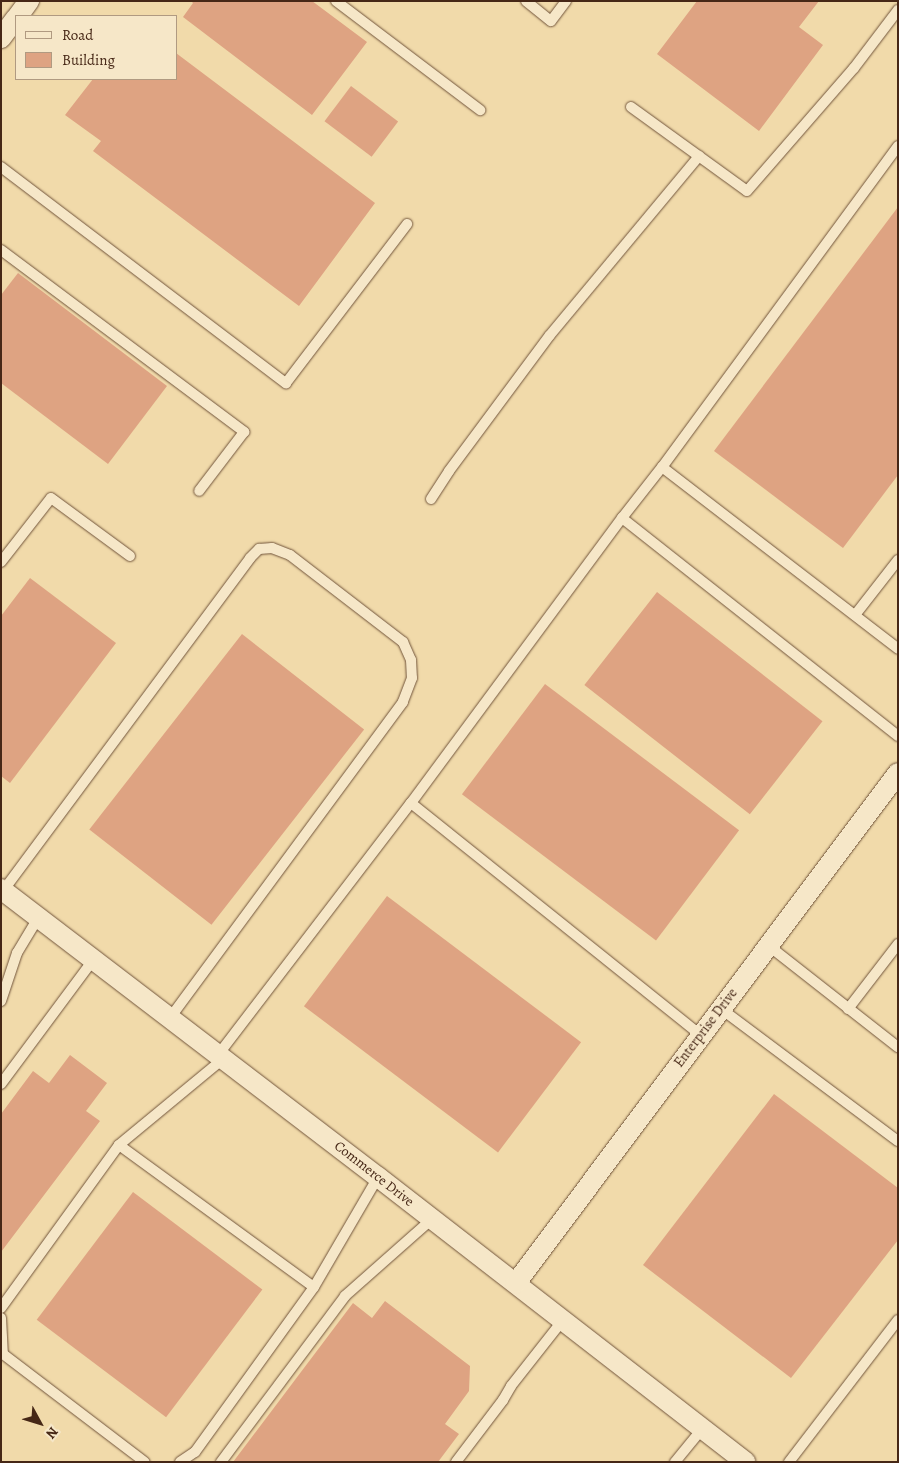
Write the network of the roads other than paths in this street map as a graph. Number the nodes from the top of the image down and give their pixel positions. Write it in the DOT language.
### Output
graph roads {
  1 [pos="29,1"];
  2 [pos="336,1"];
  3 [pos="526,1"];
  4 [pos="566,1"];
  5 [pos="898,10"];
  6 [pos="18,15"];
  7 [pos="15,20"];
  8 [pos="1,38"];
  9 [pos="631,107"];
  10 [pos="480,110"];
  11 [pos="898,146"];
  12 [pos="699,156"];
  13 [pos="1,167"];
  14 [pos="407,224"];
  15 [pos="1,250"];
  16 [pos="662,467"];
  17 [pos="198,491"];
  18 [pos="432,499"];
  19 [pos="622,518"];
  20 [pos="130,556"];
  21 [pos="898,560"];
  22 [pos="1,562"];
  23 [pos="855,615"];
  24 [pos="898,649"];
  25 [pos="898,736"];
  26 [pos="898,773"];
  27 [pos="410,803"];
  28 [pos="2,890"];
  29 [pos="38,918"];
  30 [pos="898,944"];
  31 [pos="769,946"];
  32 [pos="94,960"];
  33 [pos="1,1001"];
  34 [pos="720,1008"];
  35 [pos="848,1009"];
  36 [pos="170,1018"];
  37 [pos="700,1035"];
  38 [pos="898,1047"];
  39 [pos="221,1057"];
  40 [pos="1,1084"];
  41 [pos="898,1141"];
  42 [pos="120,1145"];
  43 [pos="378,1177"];
  44 [pos="432,1219"];
  45 [pos="516,1283"];
  46 [pos="314,1287"];
  47 [pos="1,1308"];
  48 [pos="1,1318"];
  49 [pos="563,1320"];
  50 [pos="898,1320"];
  51 [pos="702,1428"];
  52 [pos="145,1462"];
  53 [pos="180,1462"];
  54 [pos="221,1462"];
  55 [pos="456,1462"];
  56 [pos="675,1462"];
  57 [pos="745,1462"];
  58 [pos="789,1462"];
  1 -- 6 [label="street"];
  2 -- 10 [label="lane"];
  3 -- 4 [label="lane"];
  5 -- 12 [label="lane"];
  7 -- 8 [label="street"];
  9 -- 12 [label="lane"];
  11 -- 16 [label="lane"];
  12 -- 18 [label="lane"];
  13 -- 14 [label="lane"];
  15 -- 17 [label="lane"];
  16 -- 19 [label="lane"];
  16 -- 23 [label="lane"];
  19 -- 25 [label="lane"];
  19 -- 27 [label="lane"];
  20 -- 22 [label="lane"];
  21 -- 23 [label="lane"];
  23 -- 24 [label="lane"];
  26 -- 31 [label="street, Enterprise Drive"];
  27 -- 37 [label="lane"];
  27 -- 39 [label="lane"];
  28 -- 29 [label="street, Commerce Drive"];
  28 -- 36 [label="lane"];
  29 -- 32 [label="street, Commerce Drive"];
  29 -- 33 [label="lane"];
  30 -- 35 [label="lane"];
  31 -- 34 [label="street, Enterprise Drive"];
  31 -- 35 [label="lane"];
  32 -- 36 [label="street, Commerce Drive"];
  32 -- 40 [label="lane"];
  34 -- 37 [label="street, Enterprise Drive"];
  34 -- 41 [label="lane"];
  35 -- 38 [label="lane"];
  36 -- 39 [label="street, Commerce Drive"];
  37 -- 45 [label="street, Enterprise Drive"];
  39 -- 42 [label="lane"];
  39 -- 43 [label="street, Commerce Drive"];
  42 -- 46 [label="lane"];
  42 -- 47 [label="lane"];
  43 -- 44 [label="street, Commerce Drive"];
  43 -- 46 [label="lane"];
  44 -- 45 [label="street, Commerce Drive"];
  44 -- 54 [label="lane"];
  45 -- 49 [label="street, Commerce Drive"];
  46 -- 53 [label="lane"];
  48 -- 52 [label="lane"];
  49 -- 51 [label="street, Commerce Drive"];
  49 -- 55 [label="lane"];
  50 -- 58 [label="lane"];
  51 -- 56 [label="lane"];
  51 -- 57 [label="street, Commerce Drive"];
}
